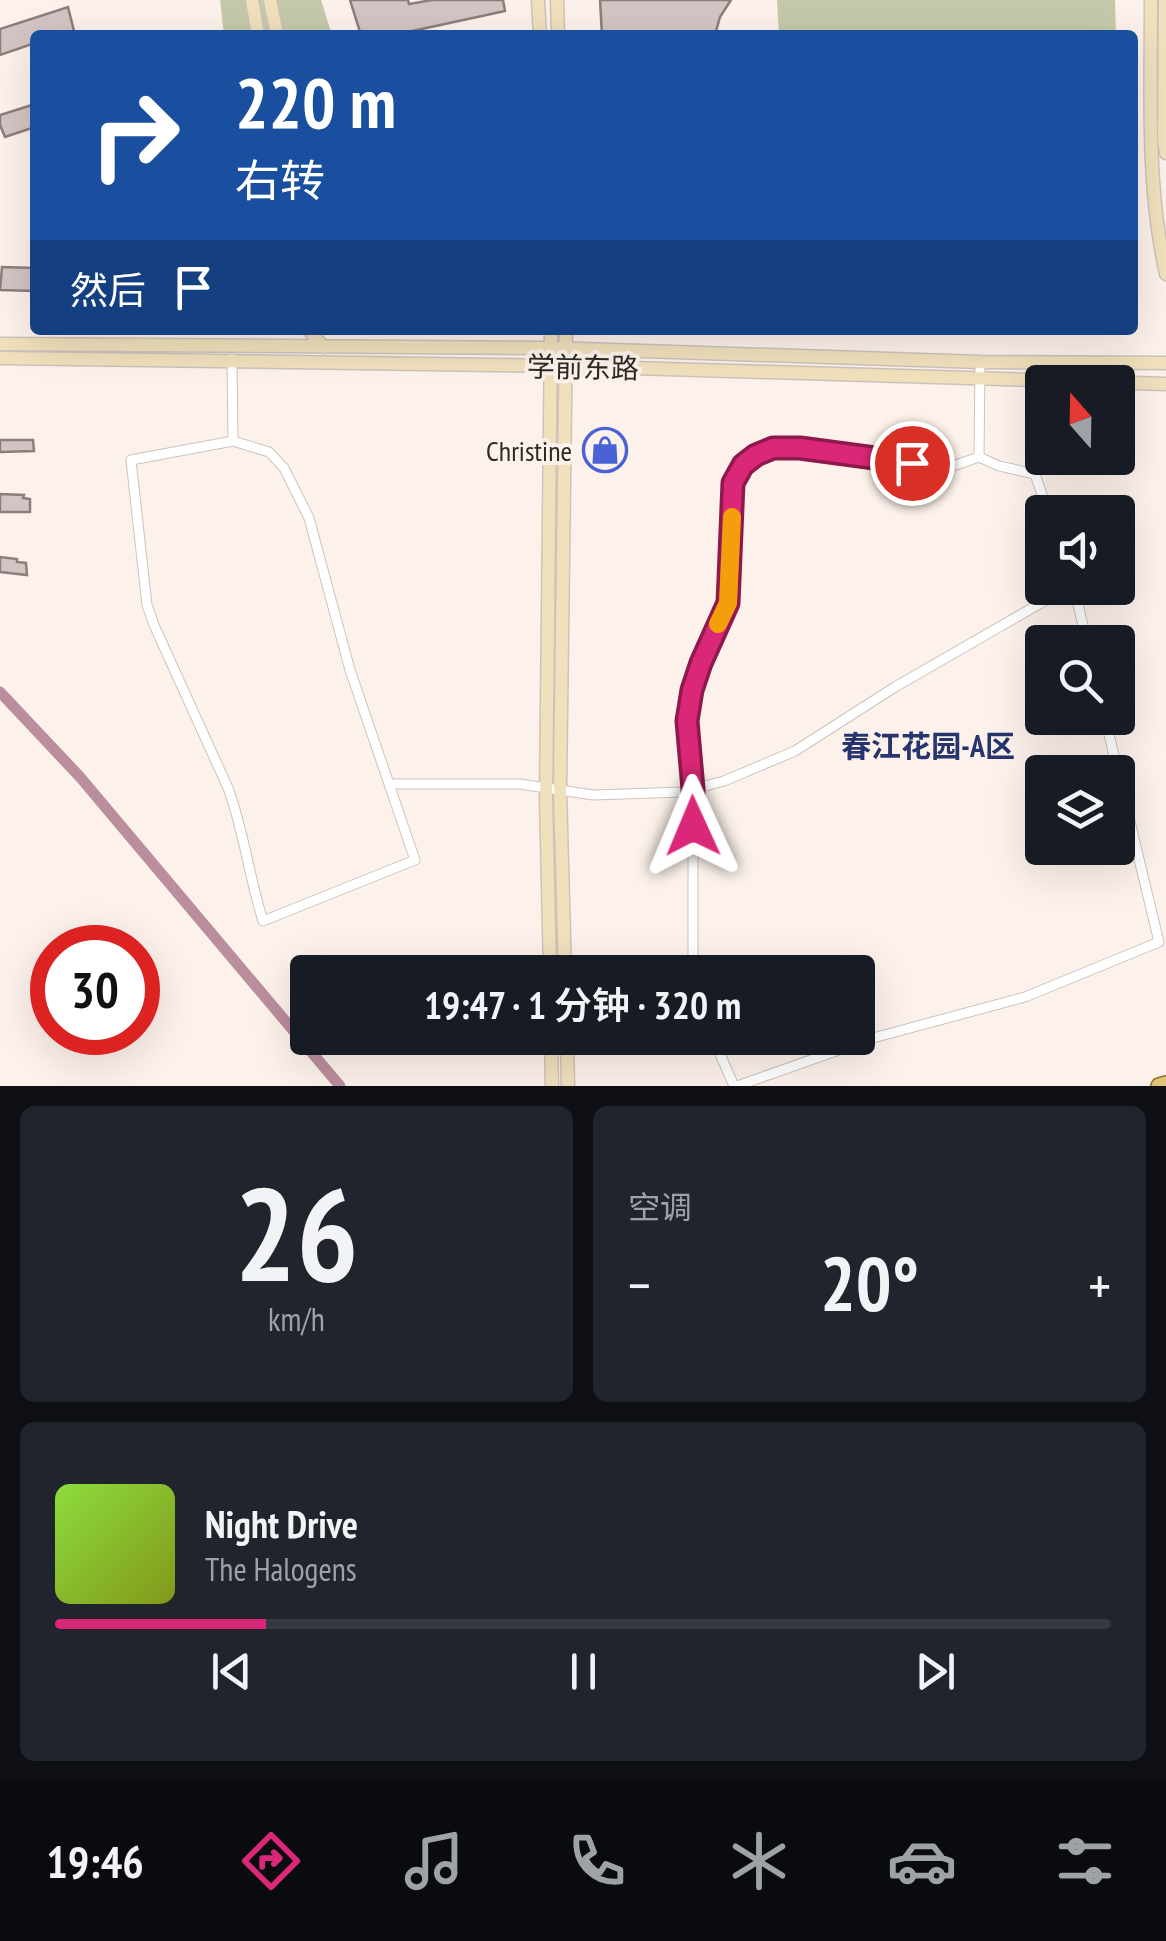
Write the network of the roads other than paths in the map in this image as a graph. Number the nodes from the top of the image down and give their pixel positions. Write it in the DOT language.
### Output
graph roads {
  1 [pos="252,0"];
  2 [pos="270,0"];
  3 [pos="538,0"];
  4 [pos="557,0"];
  5 [pos="1152,0"];
  6 [pos="1164,0"];
  7 [pos="257,30"];
  8 [pos="276,30"];
  9 [pos="540,30"];
  10 [pos="558,30"];
  11 [pos="1166,153"];
  12 [pos="1166,274"];
  13 [pos="263,335"];
  14 [pos="314,335"];
  15 [pos="551,335"];
  16 [pos="566,335"];
  17 [pos="0,344"];
  18 [pos="256,347"];
  19 [pos="323,348"];
  20 [pos="552,348"];
  21 [pos="567,348"];
  22 [pos="232,354"];
  23 [pos="0,358"];
  24 [pos="980,362"];
  25 [pos="1166,364"];
  26 [pos="552,366"];
  27 [pos="567,366"];
  28 [pos="980,378"];
  29 [pos="1166,384"];
  30 [pos="234,441"];
  31 [pos="979,457"];
  32 [pos="1042,495"];
  33 [pos="1040,605"];
  34 [pos="1109,735"];
  35 [pos="389,784"];
  36 [pos="553,789"];
  37 [pos="693,789"];
  38 [pos="550,955"];
  39 [pos="564,955"];
  40 [pos="693,955"];
  41 [pos="551,1055"];
  42 [pos="567,1055"];
  43 [pos="721,1055"];
  44 [pos="552,1086"];
  45 [pos="568,1086"];
  46 [pos="735,1086"];
  1 -- 7 [label="main road"];
  2 -- 8 [label="main road"];
  3 -- 9 [label="main road"];
  4 -- 10 [label="main road"];
  5 -- 12 [label="main road"];
  6 -- 11 [label="main road"];
  13 -- 18 [label="main road"];
  14 -- 19 [label="main road"];
  15 -- 20 [label="main road"];
  16 -- 21 [label="main road"];
  17 -- 22 [label="main road, 学前东路"];
  18 -- 19 [label="main road, 学前东路"];
  18 -- 22 [label="main road, 学前东路"];
  19 -- 20 [label="main road, 学前东路"];
  20 -- 21 [label="main road, 学前东路"];
  20 -- 26 [label="main road"];
  21 -- 24 [label="main road, 学前东路"];
  21 -- 27 [label="main road"];
  22 -- 23 [label="main road, 学前东路"];
  22 -- 26 [label="main road, 学前东路"];
  22 -- 30 [label="street"];
  24 -- 25 [label="main road, 学前东路"];
  24 -- 28 [label="street"];
  26 -- 27 [label="main road, 学前东路"];
  26 -- 36 [label="main road"];
  27 -- 28 [label="main road, 学前东路"];
  27 -- 36 [label="main road"];
  28 -- 29 [label="main road, 学前东路"];
  28 -- 31 [label="street"];
  30 -- 35 [label="street"];
  30 -- 35 [label="street"];
  31 -- 32 [label="street"];
  31 -- 37 [label="street"];
  33 -- 37 [label="street"];
  34 -- 46 [label="street"];
  35 -- 36 [label="street"];
  36 -- 37 [label="street"];
  36 -- 38 [label="main road"];
  36 -- 39 [label="main road"];
  37 -- 40 [label="street"];
  41 -- 44 [label="main road"];
  42 -- 45 [label="main road"];
  43 -- 46 [label="street"];
}
